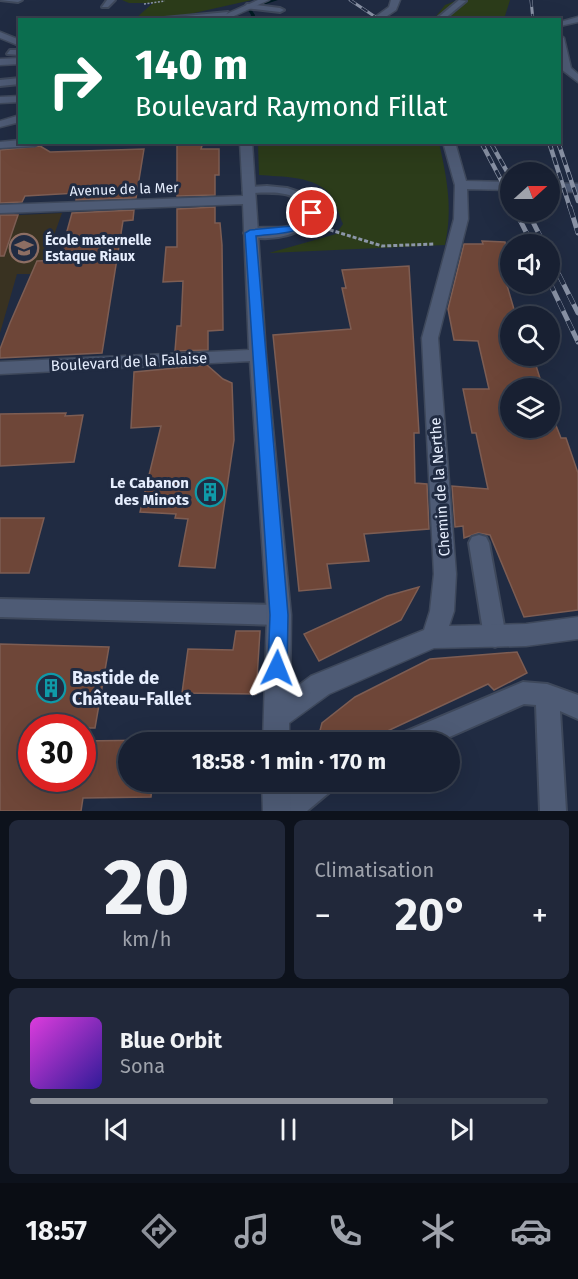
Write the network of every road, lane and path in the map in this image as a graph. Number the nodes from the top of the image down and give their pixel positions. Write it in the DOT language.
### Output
graph roads {
  1 [pos="18,0"];
  2 [pos="169,0"];
  3 [pos="392,1"];
  4 [pos="462,1"];
  5 [pos="1,2"];
  6 [pos="144,4"];
  7 [pos="263,4"];
  8 [pos="280,10"];
  9 [pos="225,14"];
  10 [pos="385,15"];
  11 [pos="184,18"];
  12 [pos="220,18"];
  13 [pos="379,18"];
  14 [pos="392,18"];
  15 [pos="441,18"];
  16 [pos="578,19"];
  17 [pos="561,24"];
  18 [pos="0,37"];
  19 [pos="15,40"];
  20 [pos="561,43"];
  21 [pos="18,61"];
  22 [pos="0,62"];
  23 [pos="578,79"];
  24 [pos="18,81"];
  25 [pos="0,83"];
  26 [pos="18,99"];
  27 [pos="0,100"];
  28 [pos="18,119"];
  29 [pos="0,124"];
  30 [pos="35,144"];
  31 [pos="246,144"];
  32 [pos="450,144"];
  33 [pos="0,145"];
  34 [pos="461,185"];
  35 [pos="500,186"];
  36 [pos="560,187"];
  37 [pos="578,188"];
  38 [pos="250,195"];
  39 [pos="0,208"];
  40 [pos="338,232"];
  41 [pos="250,233"];
  42 [pos="441,244"];
  43 [pos="258,355"];
  44 [pos="0,368"];
  45 [pos="479,543"];
  46 [pos="0,608"];
  47 [pos="279,615"];
  48 [pos="578,628"];
  49 [pos="433,637"];
  50 [pos="495,637"];
  51 [pos="547,695"];
  52 [pos="578,707"];
  53 [pos="276,730"];
  54 [pos="434,732"];
  55 [pos="276,792"];
  56 [pos="310,792"];
  57 [pos="277,811"];
  58 [pos="286,811"];
  59 [pos="553,811"];
  1 -- 5 [label="lane"];
  2 -- 6 [label="path"];
  3 -- 10 [label="street"];
  4 -- 15 [label="lane"];
  7 -- 8 [label="lane"];
  7 -- 9 [label="street"];
  9 -- 11 [label="lane"];
  9 -- 12 [label="street"];
  10 -- 13 [label="street"];
  10 -- 14 [label="street"];
  16 -- 17 [label="street"];
  18 -- 19 [label="street"];
  20 -- 23 [label="street"];
  21 -- 22 [label="street"];
  24 -- 25 [label="lane"];
  26 -- 27 [label="street"];
  28 -- 29 [label="street"];
  30 -- 33 [label="street"];
  31 -- 38 [label="street"];
  32 -- 34 [label="street, Chemin de la Nerthe"];
  34 -- 35 [label="street"];
  34 -- 49 [label="street, Chemin de la Nerthe"];
  36 -- 37 [label="street"];
  38 -- 39 [label="street, Avenue de la Mer"];
  38 -- 41 [label="street"];
  38 -- 41 [label="lane"];
  40 -- 42 [label="path"];
  41 -- 43 [label="street"];
  43 -- 44 [label="street, Boulevard de la Falaise"];
  43 -- 47 [label="street"];
  45 -- 50 [label="lane"];
  46 -- 47 [label="lane"];
  47 -- 53 [label="street"];
  48 -- 50 [label="street"];
  49 -- 50 [label="street"];
  49 -- 53 [label="street"];
  51 -- 52 [label="lane"];
  51 -- 54 [label="lane"];
  51 -- 59 [label="lane"];
  55 -- 57 [label="street"];
  56 -- 58 [label="lane"];
}
